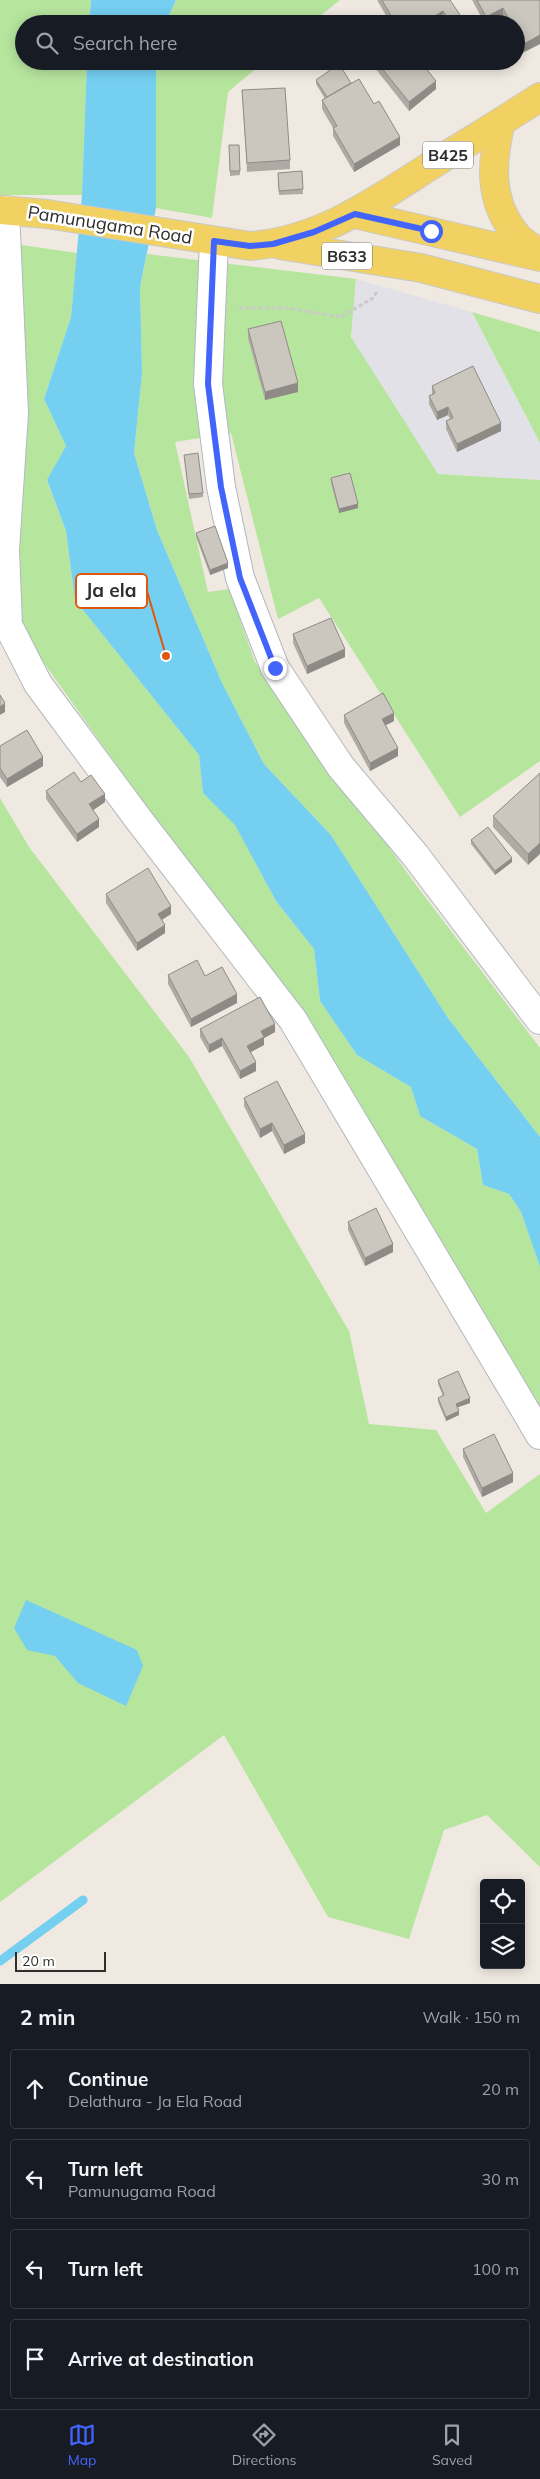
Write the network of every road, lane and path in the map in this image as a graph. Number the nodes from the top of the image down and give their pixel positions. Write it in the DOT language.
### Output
graph roads {
  1 [pos="540,96"];
  2 [pos="501,122"];
  3 [pos="3,210"];
  4 [pos="355,214"];
  5 [pos="214,241"];
  6 [pos="273,244"];
  7 [pos="540,255"];
  8 [pos="398,264"];
  9 [pos="540,299"];
  10 [pos="211,308"];
  11 [pos="540,1020"];
  12 [pos="540,1435"];
  1 -- 2 [label="main road, Pamunugama Road / B425"];
  2 -- 4 [label="main road, Pamunugama Road / B425"];
  2 -- 7 [label="main road"];
  3 -- 5 [label="main road, Pamunugama Road / B425"];
  3 -- 12 [label="street"];
  4 -- 6 [label="main road, Pamunugama Road / B425"];
  4 -- 7 [label="main road, B633"];
  5 -- 6 [label="main road, Pamunugama Road / B425"];
  5 -- 10 [label="street"];
  6 -- 8 [label="main road, B633"];
  8 -- 9 [label="main road, B633"];
  8 -- 10 [label="path"];
  10 -- 11 [label="street"];
}
